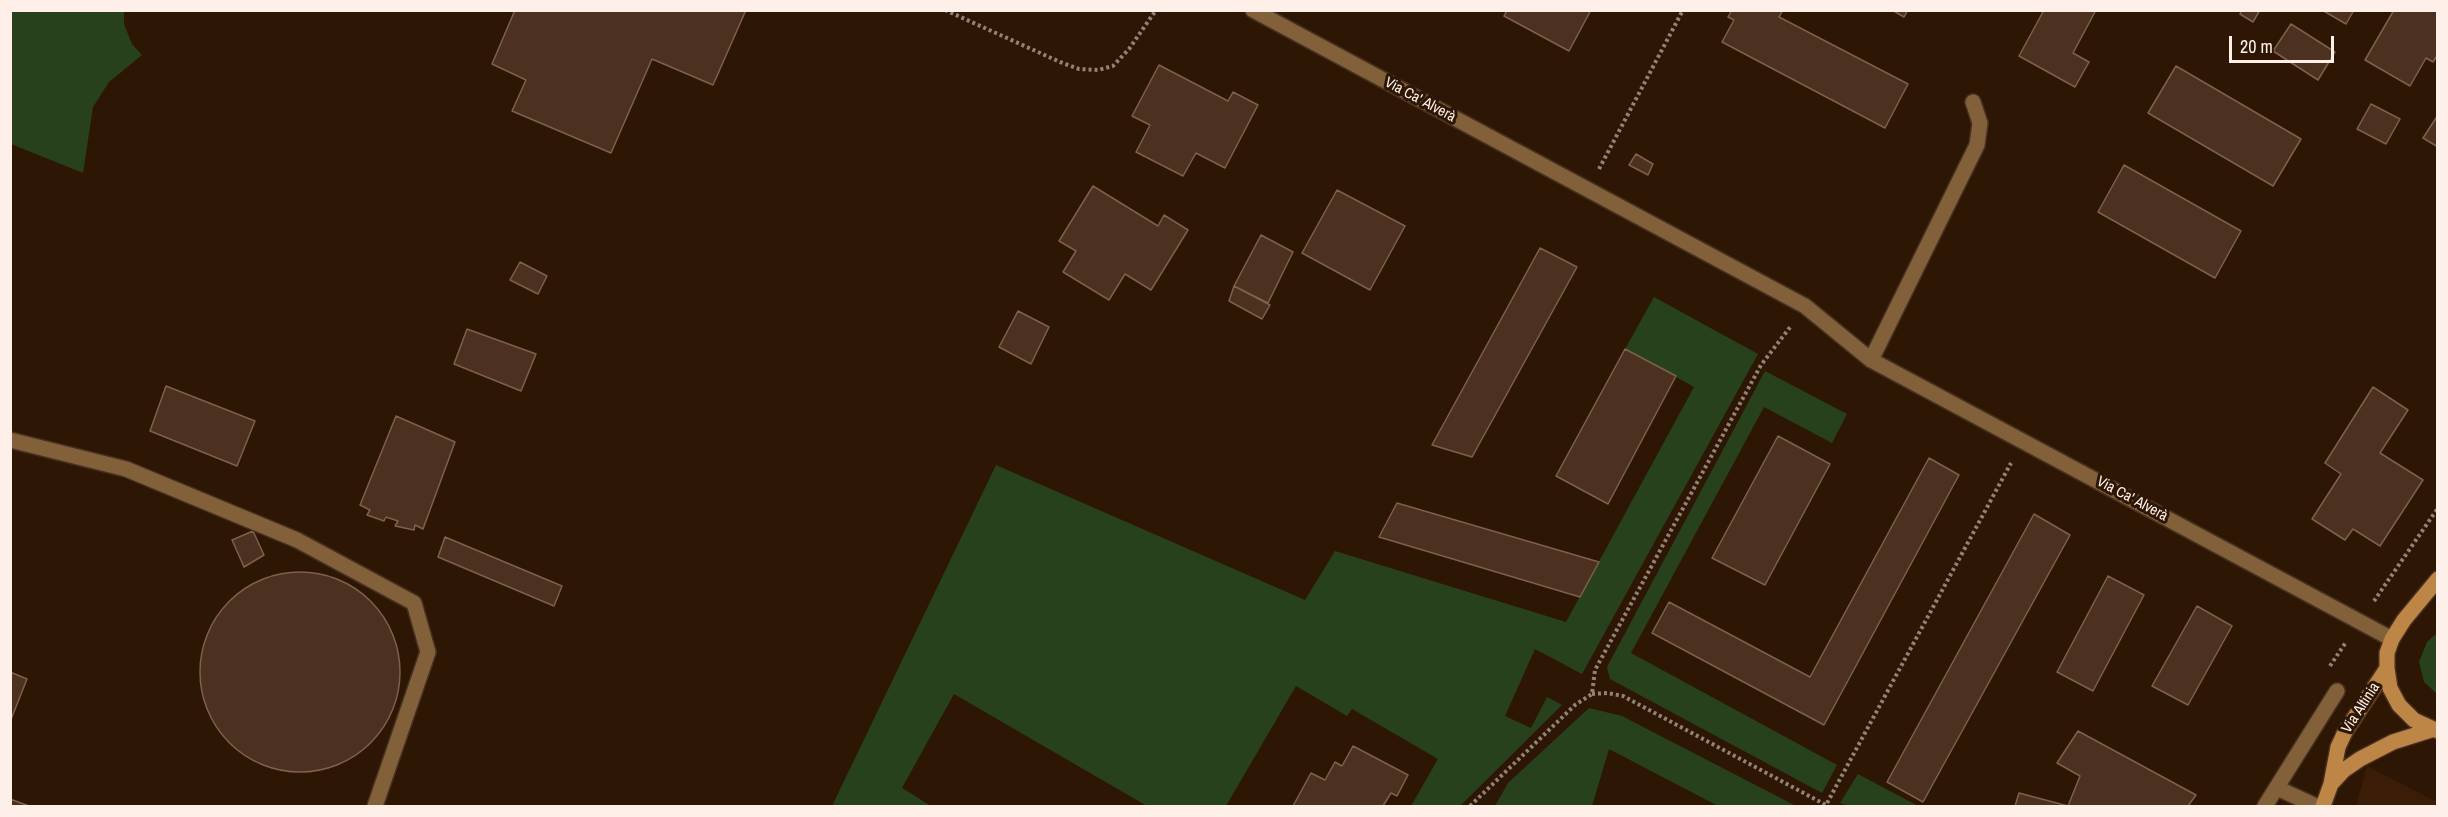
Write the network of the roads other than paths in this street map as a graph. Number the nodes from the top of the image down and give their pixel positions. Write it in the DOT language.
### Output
graph roads {
  1 [pos="1253,10"];
  2 [pos="1973,102"];
  3 [pos="1872,360"];
  4 [pos="10,440"];
  5 [pos="2438,579"];
  6 [pos="2438,599"];
  7 [pos="2404,620"];
  8 [pos="2392,639"];
  9 [pos="2387,669"];
  10 [pos="2337,691"];
  11 [pos="2434,730"];
  12 [pos="2331,784"];
  13 [pos="2277,788"];
  14 [pos="375,807"];
  15 [pos="2265,807"];
  16 [pos="2316,807"];
  17 [pos="2323,807"];
  1 -- 3 [label="street, Via Ca' Alverà"];
  2 -- 3 [label="street"];
  3 -- 8 [label="street, Via Ca' Alverà"];
  4 -- 14 [label="street"];
  5 -- 7 [label="main road, Via Altinia"];
  6 -- 7 [label="main road, Via Altinia"];
  7 -- 8 [label="main road, Via Altinia"];
  8 -- 9 [label="main road, Via Altinia"];
  9 -- 11 [label="main road, Via Altinia"];
  9 -- 12 [label="main road, Via Altinia"];
  10 -- 13 [label="street"];
  11 -- 12 [label="main road, Via Altinia"];
  12 -- 17 [label="main road, Via Altinia"];
  13 -- 15 [label="street"];
  13 -- 16 [label="street"];
}
